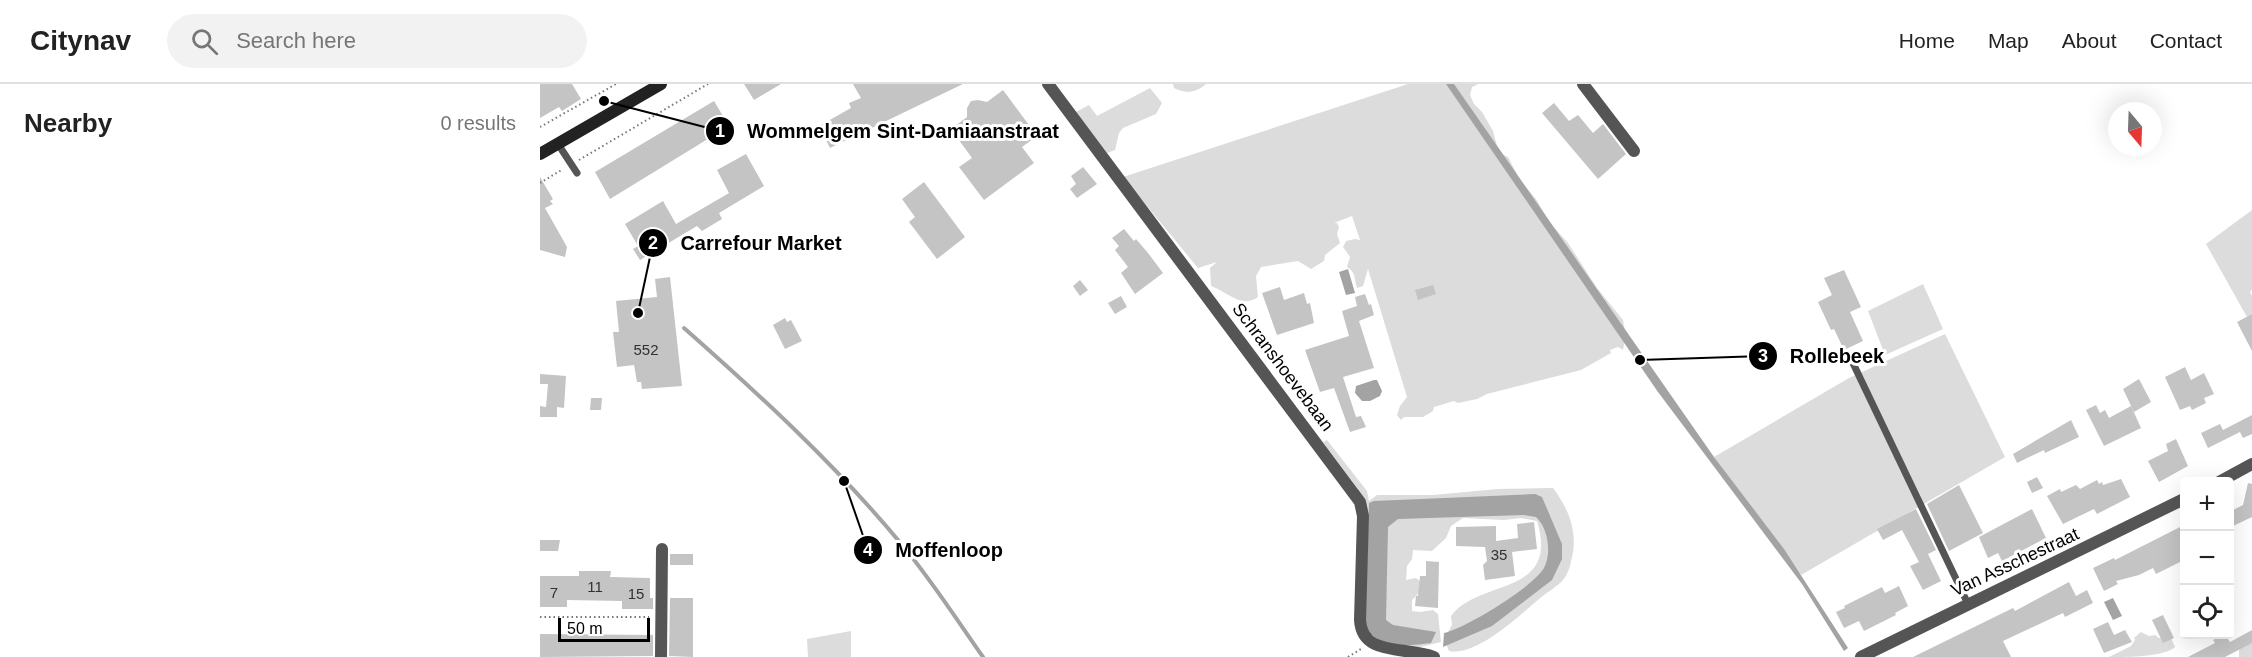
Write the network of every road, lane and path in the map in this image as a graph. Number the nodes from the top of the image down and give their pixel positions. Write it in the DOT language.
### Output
graph roads {
  1 [pos="616,84"];
  2 [pos="661,84"];
  3 [pos="708,84"];
  4 [pos="1048,84"];
  5 [pos="1583,84"];
  6 [pos="540,127"];
  7 [pos="558,144"];
  8 [pos="1634,151"];
  9 [pos="540,154"];
  10 [pos="572,165"];
  11 [pos="577,172"];
  12 [pos="540,183"];
  13 [pos="1851,359"];
  14 [pos="2252,464"];
  15 [pos="2227,477"];
  16 [pos="2180,501"];
  17 [pos="662,549"];
  18 [pos="1968,604"];
  19 [pos="540,617"];
  20 [pos="661,617"];
  21 [pos="1369,644"];
  22 [pos="661,657"];
  23 [pos="1348,657"];
  24 [pos="1434,657"];
  25 [pos="1861,657"];
  1 -- 6 [label="path"];
  2 -- 7 [label="main road"];
  3 -- 10 [label="path"];
  4 -- 21 [label="street, Schranshoevebaan"];
  5 -- 8 [label="street"];
  7 -- 9 [label="main road"];
  7 -- 10 [label="lane"];
  10 -- 11 [label="lane"];
  10 -- 12 [label="path"];
  13 -- 18 [label="lane"];
  14 -- 15 [label="street"];
  16 -- 18 [label="street, Van Asschestraat"];
  17 -- 20 [label="street"];
  18 -- 25 [label="street, Van Asschestraat"];
  19 -- 20 [label="path"];
  20 -- 22 [label="street"];
  21 -- 23 [label="path"];
  21 -- 24 [label="street"];
}
